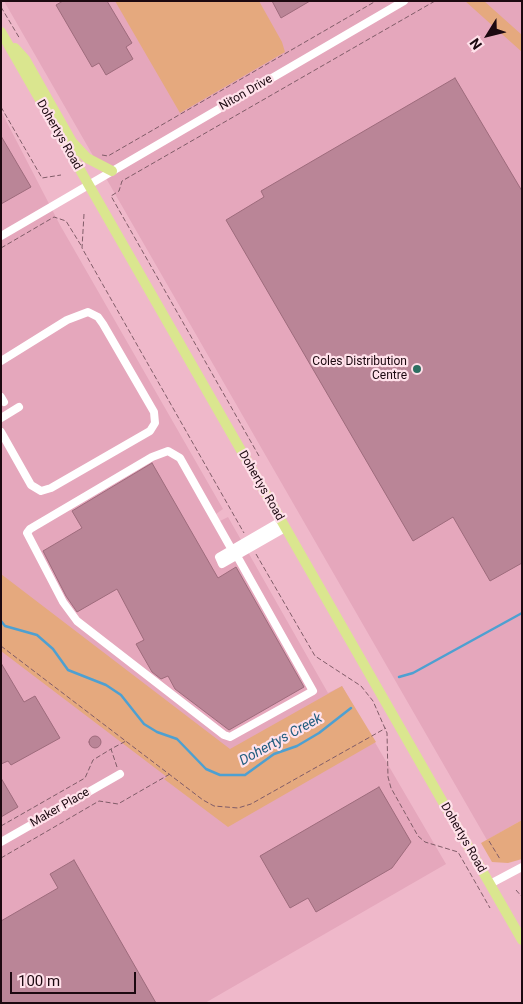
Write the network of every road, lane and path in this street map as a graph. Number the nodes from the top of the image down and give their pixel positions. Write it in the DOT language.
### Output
graph roads {
  1 [pos="376,1"];
  2 [pos="404,1"];
  3 [pos="435,1"];
  4 [pos="2,33"];
  5 [pos="1,107"];
  6 [pos="99,154"];
  7 [pos="112,171"];
  8 [pos="61,175"];
  9 [pos="88,185"];
  10 [pos="84,214"];
  11 [pos="1,236"];
  12 [pos="1,248"];
  13 [pos="82,248"];
  14 [pos="1,361"];
  15 [pos="19,407"];
  16 [pos="1,418"];
  17 [pos="1,432"];
  18 [pos="259,456"];
  19 [pos="283,525"];
  20 [pos="250,544"];
  21 [pos="234,553"];
  22 [pos="1,646"];
  23 [pos="386,728"];
  24 [pos="126,740"];
  25 [pos="111,749"];
  26 [pos="120,774"];
  27 [pos="170,774"];
  28 [pos="1,826"];
  29 [pos="489,841"];
  30 [pos="1,842"];
  31 [pos="1,858"];
  32 [pos="500,859"];
  33 [pos="522,867"];
  34 [pos="490,884"];
  35 [pos="516,890"];
  36 [pos="522,897"];
  37 [pos="490,908"];
  38 [pos="522,940"];
  1 -- 6 [label="path"];
  2 -- 7 [label="street, Niton Drive"];
  3 -- 18 [label="path"];
  4 -- 7 [label="main road"];
  4 -- 9 [label="main road, Dohertys Road"];
  5 -- 8 [label="path"];
  7 -- 9 [label="street, Niton Drive"];
  9 -- 11 [label="street, Niton Drive"];
  9 -- 19 [label="main road, Dohertys Road"];
  10 -- 13 [label="path"];
  12 -- 13 [label="path"];
  13 -- 20 [label="path"];
  14 -- 17 [label="street"];
  15 -- 16 [label="street"];
  19 -- 20 [label="street"];
  19 -- 34 [label="main road, Dohertys Road"];
  20 -- 21 [label="street"];
  20 -- 23 [label="path"];
  21 -- 21 [label="street"];
  22 -- 24 [label="path"];
  23 -- 27 [label="path"];
  23 -- 37 [label="path"];
  24 -- 25 [label="path"];
  24 -- 27 [label="path"];
  25 -- 26 [label="path"];
  25 -- 28 [label="path"];
  26 -- 30 [label="street, Maker Place"];
  27 -- 31 [label="path"];
  29 -- 32 [label="path"];
  33 -- 34 [label="street"];
  34 -- 38 [label="main road, Dohertys Road"];
  35 -- 36 [label="path"];
}
